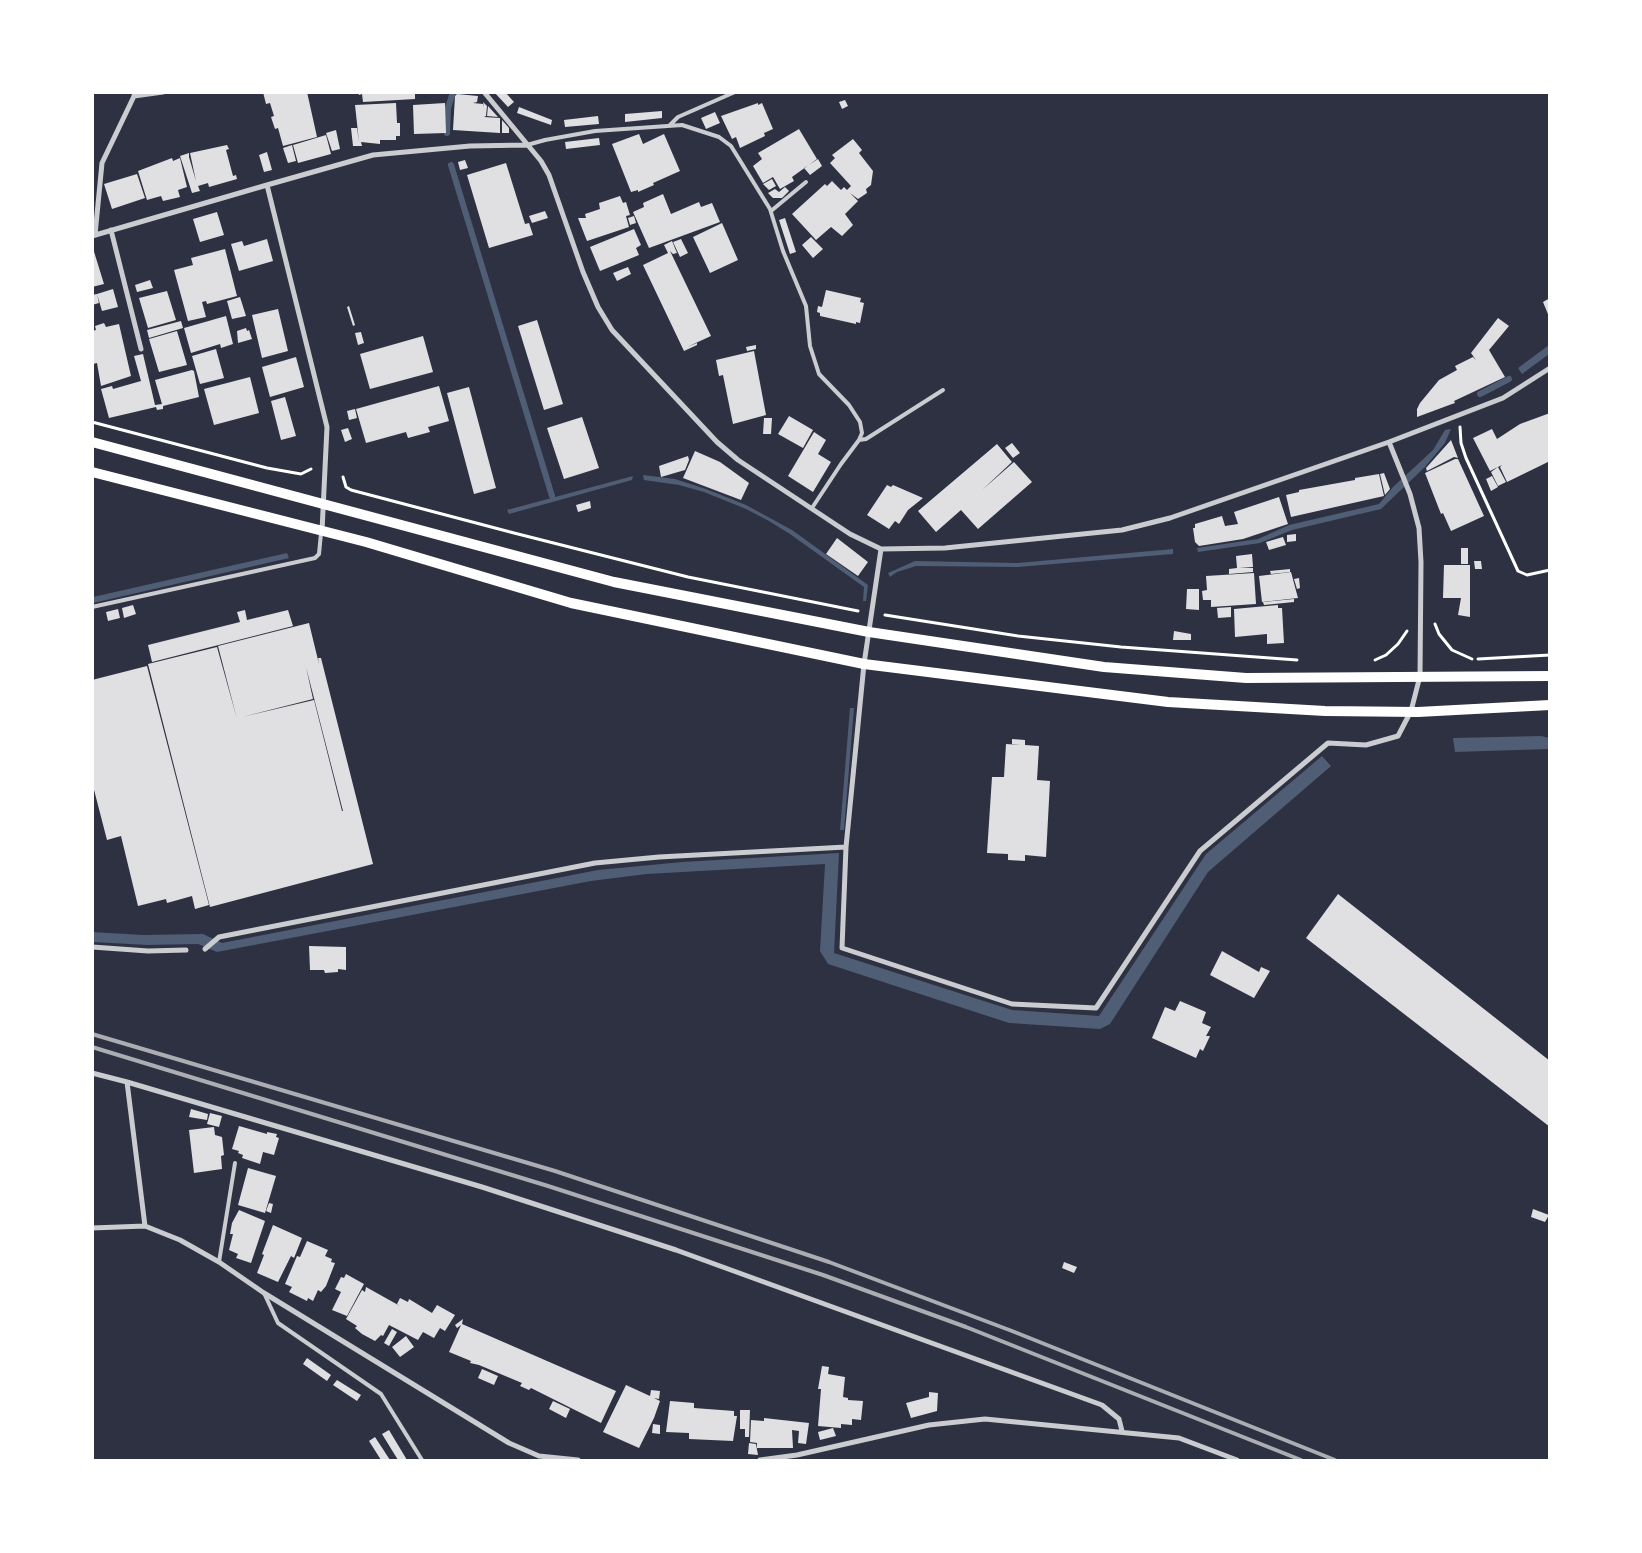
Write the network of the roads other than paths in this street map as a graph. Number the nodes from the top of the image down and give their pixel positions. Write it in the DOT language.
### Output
graph roads {
  1 [pos="164,92"];
  2 [pos="484,92"];
  3 [pos="735,92"];
  4 [pos="135,94"];
  5 [pos="668,126"];
  6 [pos="527,145"];
  7 [pos="806,182"];
  8 [pos="267,185"];
  9 [pos="771,211"];
  10 [pos="110,230"];
  11 [pos="94,235"];
  12 [pos="141,349"];
  13 [pos="1550,368"];
  14 [pos="943,390"];
  15 [pos="859,440"];
  16 [pos="92,442"];
  17 [pos="1390,442"];
  18 [pos="92,472"];
  19 [pos="324,503"];
  20 [pos="812,508"];
  21 [pos="322,531"];
  22 [pos="881,549"];
  23 [pos="92,607"];
  24 [pos="869,632"];
  25 [pos="864,664"];
  26 [pos="1420,676"];
  27 [pos="1550,676"];
  28 [pos="1550,705"];
  29 [pos="1411,711"];
  30 [pos="846,847"];
  31 [pos="92,947"];
  32 [pos="205,949"];
  33 [pos="186,950"];
  34 [pos="92,1073"];
  35 [pos="127,1082"];
  36 [pos="235,1163"];
  37 [pos="144,1226"];
  38 [pos="92,1228"];
  39 [pos="219,1262"];
  40 [pos="264,1293"];
  41 [pos="1122,1431"];
  42 [pos="422,1460"];
  43 [pos="578,1460"];
  44 [pos="760,1460"];
  45 [pos="1237,1460"];
  1 -- 4 [label="street"];
  2 -- 6 [label="street"];
  3 -- 5 [label="lane"];
  4 -- 11 [label="street"];
  5 -- 6 [label="lane"];
  5 -- 9 [label="lane"];
  6 -- 8 [label="street"];
  6 -- 20 [label="street"];
  7 -- 9 [label="lane"];
  8 -- 10 [label="street"];
  8 -- 19 [label="street"];
  9 -- 15 [label="lane"];
  10 -- 11 [label="street"];
  10 -- 12 [label="street"];
  13 -- 17 [label="street"];
  14 -- 15 [label="lane"];
  15 -- 20 [label="lane"];
  16 -- 19 [label="main road"];
  17 -- 22 [label="street"];
  17 -- 26 [label="street"];
  18 -- 21 [label="main road"];
  19 -- 21 [label="street"];
  19 -- 24 [label="main road"];
  20 -- 22 [label="street"];
  21 -- 23 [label="lane"];
  21 -- 25 [label="main road"];
  22 -- 24 [label="street"];
  24 -- 25 [label="street"];
  24 -- 26 [label="main road"];
  25 -- 29 [label="main road"];
  25 -- 30 [label="street"];
  26 -- 27 [label="main road"];
  26 -- 29 [label="street"];
  28 -- 29 [label="main road"];
  29 -- 30 [label="street"];
  30 -- 32 [label="street"];
  31 -- 33 [label="street"];
  34 -- 35 [label="street"];
  35 -- 37 [label="street"];
  35 -- 41 [label="street"];
  36 -- 39 [label="lane"];
  37 -- 38 [label="street"];
  37 -- 39 [label="street"];
  39 -- 40 [label="street"];
  40 -- 42 [label="lane"];
  40 -- 43 [label="street"];
  41 -- 44 [label="street"];
  41 -- 45 [label="street"];
}
